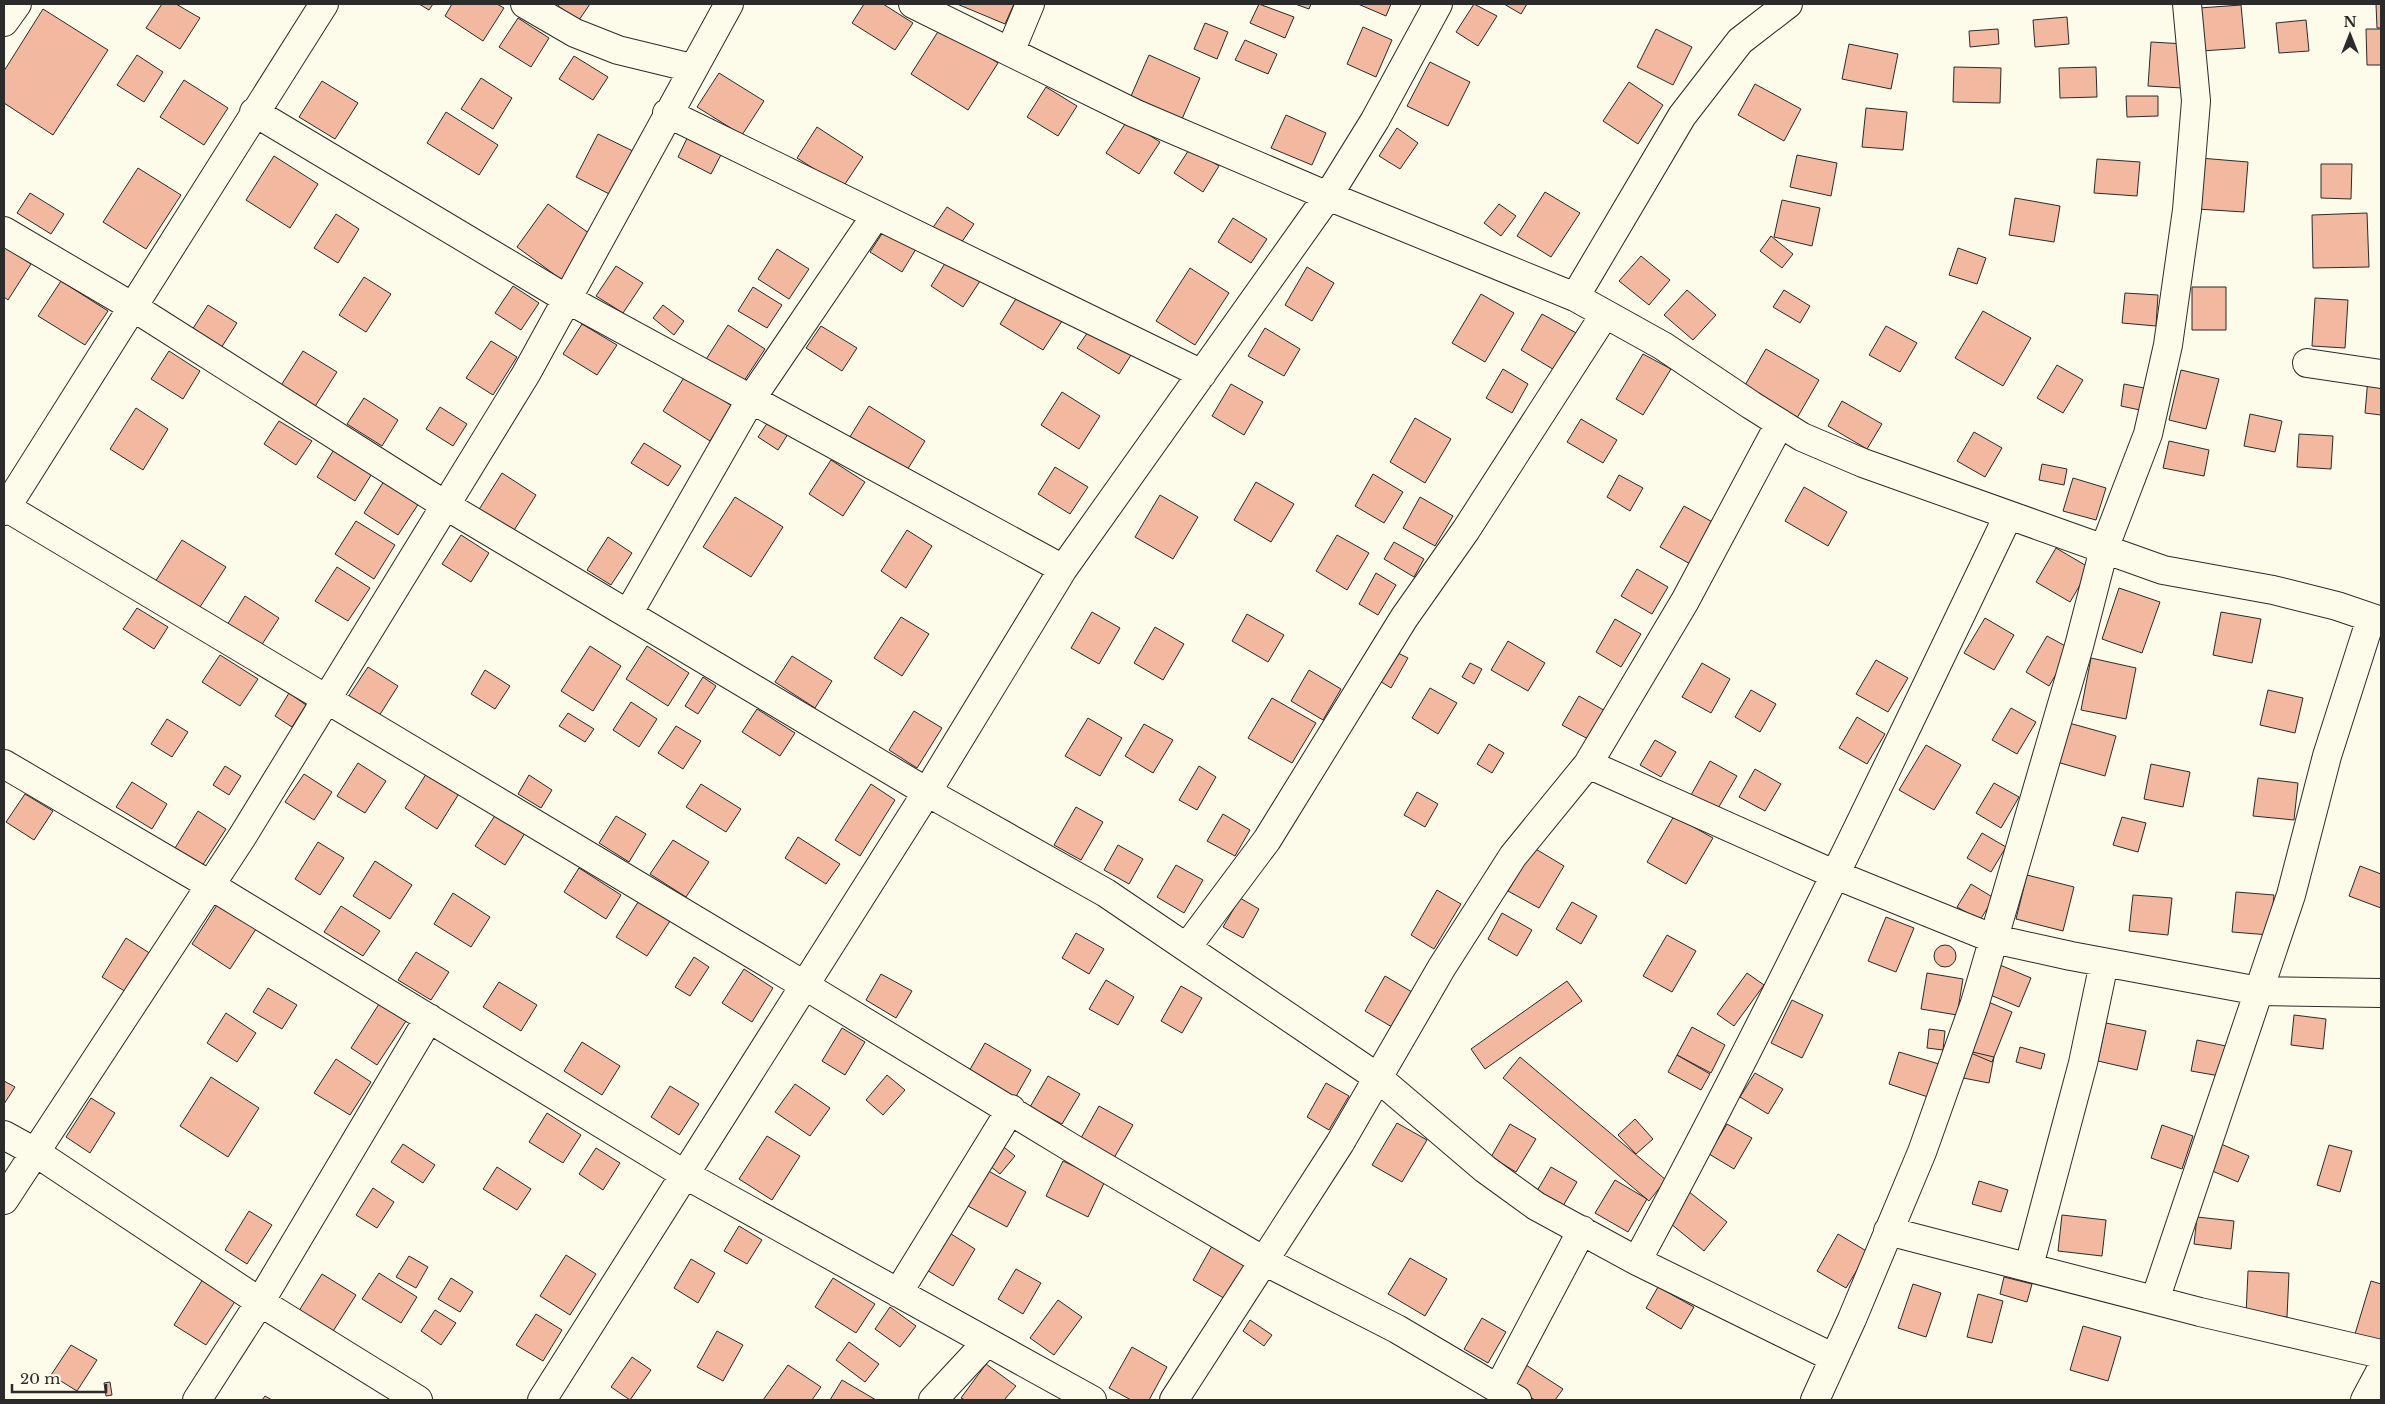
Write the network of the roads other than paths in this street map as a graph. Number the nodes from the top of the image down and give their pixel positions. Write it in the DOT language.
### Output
graph roads {
  1 [pos="17,4"];
  2 [pos="324,4"];
  3 [pos="524,4"];
  4 [pos="729,4"];
  5 [pos="914,4"];
  6 [pos="1030,4"];
  7 [pos="1438,4"];
  8 [pos="1788,4"];
  9 [pos="2187,4"];
  10 [pos="4,22"];
  11 [pos="1010,52"];
  12 [pos="692,68"];
  13 [pos="254,112"];
  14 [pos="667,113"];
  15 [pos="1328,196"];
  16 [pos="876,214"];
  17 [pos="4,231"];
  18 [pos="567,298"];
  19 [pos="1575,298"];
  20 [pos="133,307"];
  21 [pos="1605,314"];
  22 [pos="2307,363"];
  23 [pos="1202,374"];
  24 [pos="2381,374"];
  25 [pos="751,399"];
  26 [pos="1780,423"];
  27 [pos="444,505"];
  28 [pos="4,508"];
  29 [pos="2008,516"];
  30 [pos="2104,549"];
  31 [pos="1063,569"];
  32 [pos="628,614"];
  33 [pos="2376,620"];
  34 [pos="326,699"];
  35 [pos="4,764"];
  36 [pos="1588,764"];
  37 [pos="927,792"];
  38 [pos="1836,875"];
  39 [pos="210,885"];
  40 [pos="1994,939"];
  41 [pos="1187,948"];
  42 [pos="2104,963"];
  43 [pos="804,984"];
  44 [pos="2259,991"];
  45 [pos="2381,993"];
  46 [pos="429,1018"];
  47 [pos="1377,1077"];
  48 [pos="1010,1109"];
  49 [pos="4,1134"];
  50 [pos="35,1152"];
  51 [pos="684,1174"];
  52 [pos="4,1200"];
  53 [pos="1582,1230"];
  54 [pos="1888,1231"];
  55 [pos="1264,1260"];
  56 [pos="1637,1261"];
  57 [pos="2030,1266"];
  58 [pos="898,1293"];
  59 [pos="2155,1300"];
  60 [pos="260,1302"];
  61 [pos="987,1342"];
  62 [pos="2381,1354"];
  63 [pos="1834,1358"];
  64 [pos="2381,1370"];
  65 [pos="1507,1395"];
  66 [pos="197,1400"];
  67 [pos="418,1400"];
  68 [pos="542,1400"];
  69 [pos="933,1400"];
  70 [pos="1092,1400"];
  71 [pos="1174,1400"];
  72 [pos="1815,1400"];
  73 [pos="2365,1400"];
  1 -- 10 [label="street"];
  2 -- 13 [label="street"];
  3 -- 12 [label="street"];
  4 -- 12 [label="street"];
  5 -- 11 [label="street"];
  6 -- 11 [label="street"];
  7 -- 15 [label="street"];
  8 -- 19 [label="street"];
  9 -- 30 [label="street"];
  11 -- 15 [label="street"];
  12 -- 14 [label="street"];
  13 -- 18 [label="street"];
  13 -- 20 [label="street"];
  14 -- 16 [label="street"];
  14 -- 18 [label="street"];
  15 -- 19 [label="street"];
  15 -- 23 [label="street"];
  16 -- 23 [label="street"];
  16 -- 25 [label="street"];
  17 -- 20 [label="street"];
  18 -- 25 [label="street"];
  18 -- 27 [label="street"];
  19 -- 21 [label="street"];
  20 -- 27 [label="street"];
  20 -- 28 [label="street"];
  21 -- 26 [label="street"];
  21 -- 41 [label="street"];
  22 -- 24 [label="street"];
  23 -- 31 [label="street"];
  25 -- 31 [label="street"];
  25 -- 32 [label="street"];
  26 -- 29 [label="street"];
  26 -- 36 [label="street"];
  27 -- 32 [label="street"];
  27 -- 34 [label="street"];
  28 -- 34 [label="street"];
  29 -- 30 [label="street"];
  29 -- 38 [label="street"];
  30 -- 33 [label="street"];
  30 -- 40 [label="street"];
  31 -- 37 [label="street"];
  32 -- 37 [label="street"];
  33 -- 44 [label="street"];
  34 -- 39 [label="street"];
  34 -- 43 [label="street"];
  35 -- 39 [label="street"];
  36 -- 38 [label="street"];
  36 -- 47 [label="street"];
  37 -- 41 [label="street"];
  37 -- 43 [label="street"];
  38 -- 40 [label="street"];
  38 -- 56 [label="street"];
  39 -- 46 [label="street"];
  39 -- 50 [label="street"];
  40 -- 42 [label="street"];
  40 -- 54 [label="street"];
  41 -- 47 [label="street"];
  42 -- 44 [label="street"];
  42 -- 57 [label="street"];
  43 -- 48 [label="street"];
  43 -- 51 [label="street"];
  44 -- 45 [label="street"];
  44 -- 59 [label="street"];
  46 -- 51 [label="street"];
  46 -- 60 [label="street"];
  47 -- 53 [label="street"];
  47 -- 55 [label="street"];
  48 -- 55 [label="street"];
  48 -- 58 [label="street"];
  49 -- 50 [label="street"];
  50 -- 52 [label="street"];
  50 -- 60 [label="street"];
  51 -- 58 [label="street"];
  51 -- 68 [label="street"];
  53 -- 56 [label="street"];
  53 -- 65 [label="street"];
  54 -- 57 [label="street"];
  54 -- 63 [label="street"];
  55 -- 65 [label="street"];
  55 -- 71 [label="street"];
  56 -- 63 [label="street"];
  57 -- 59 [label="street"];
  58 -- 61 [label="street"];
  59 -- 62 [label="street"];
  60 -- 66 [label="street"];
  60 -- 67 [label="street"];
  61 -- 69 [label="street"];
  61 -- 70 [label="street"];
  63 -- 72 [label="street"];
  64 -- 73 [label="street"];
}
